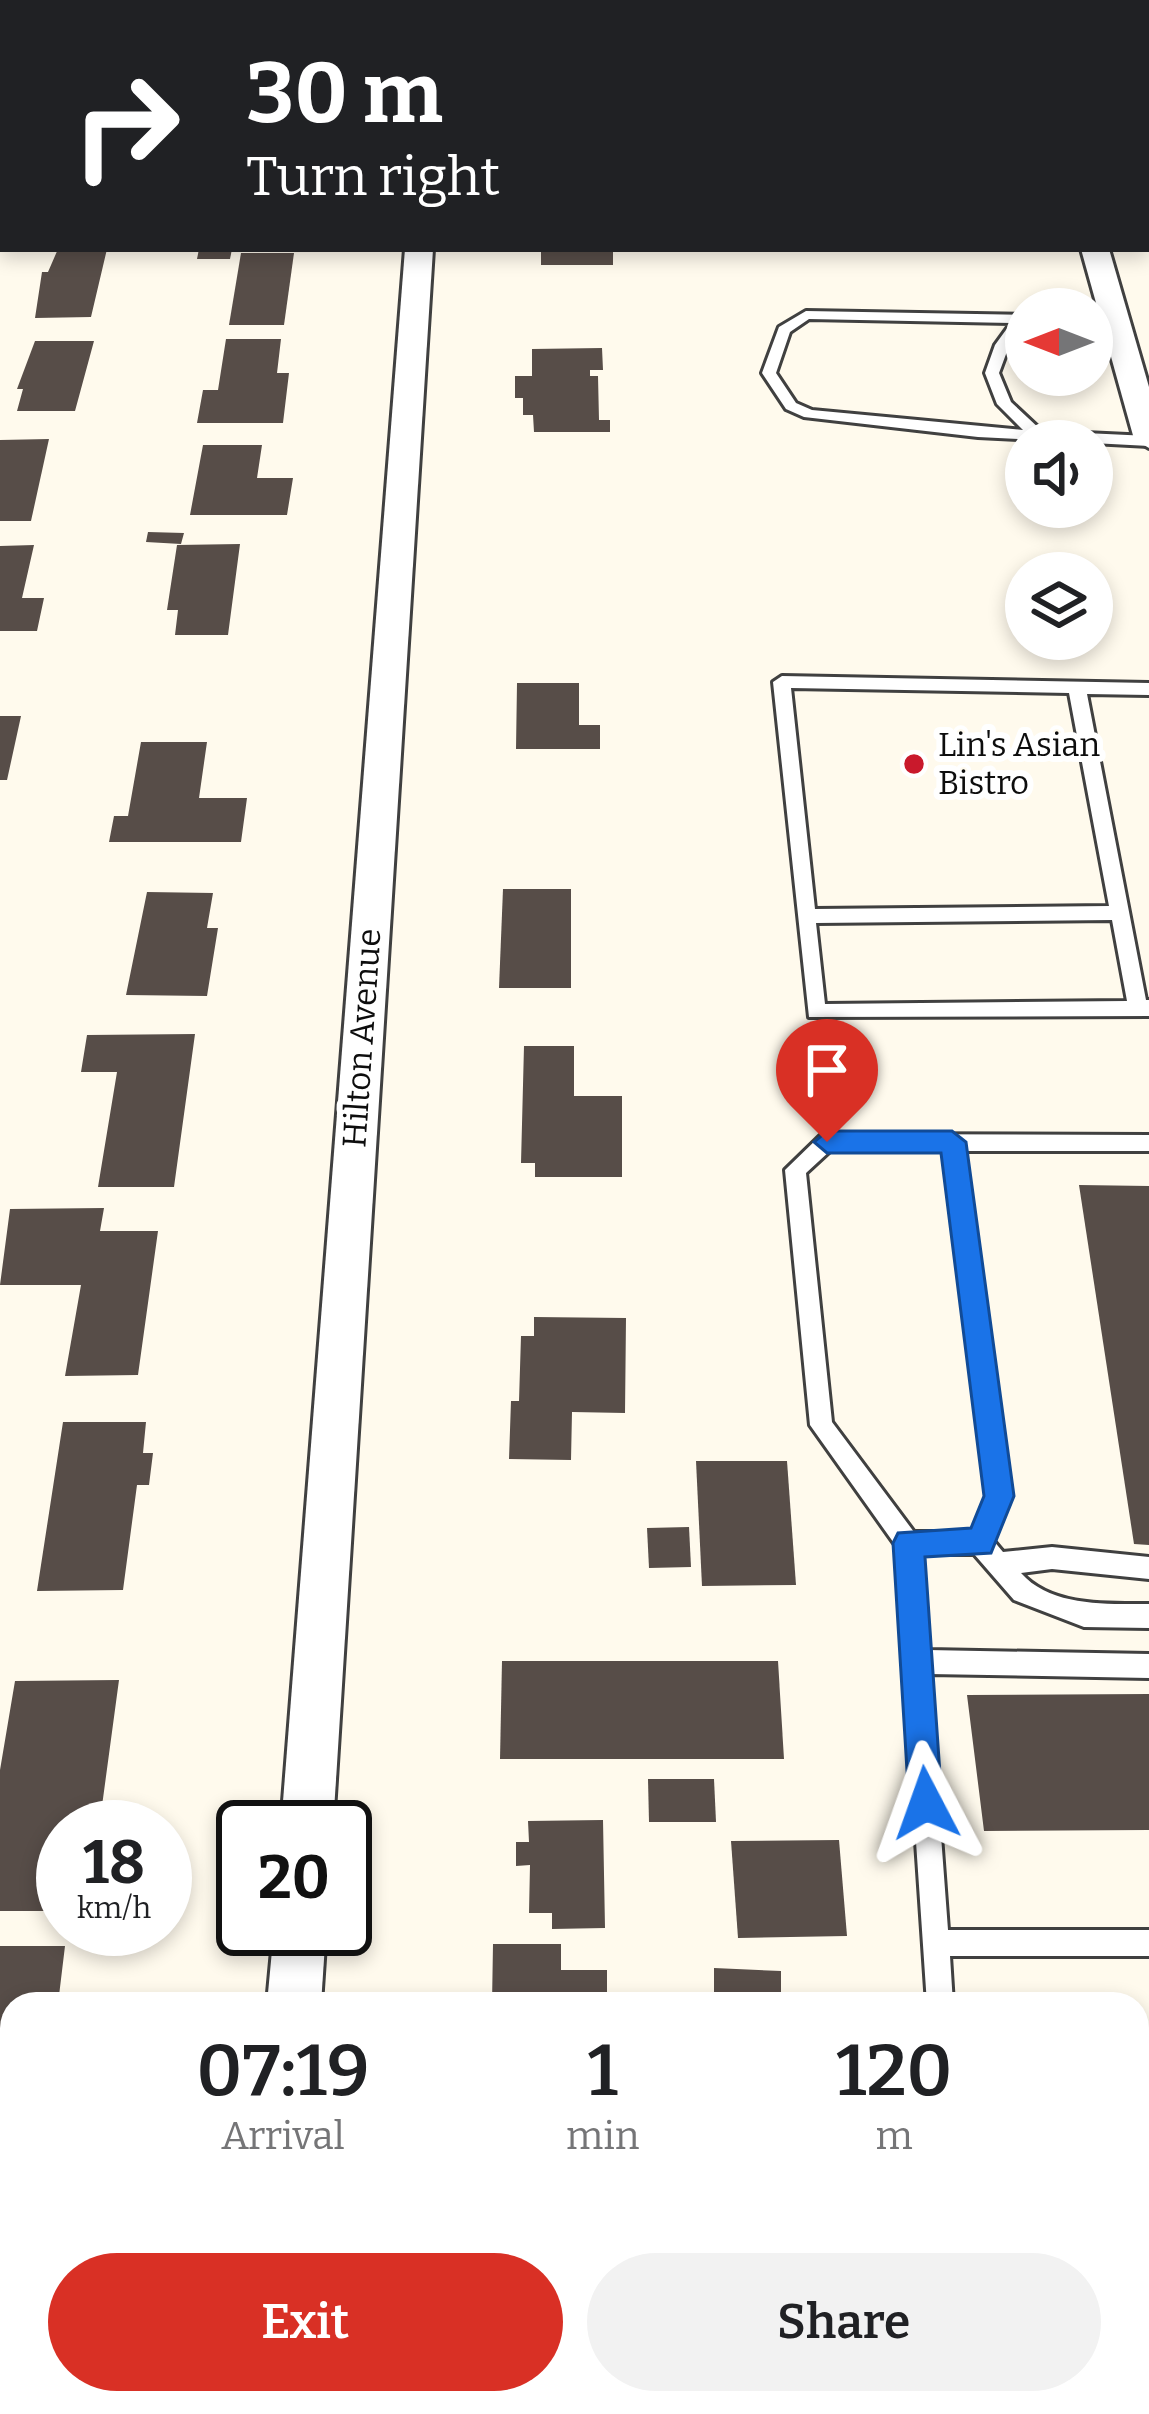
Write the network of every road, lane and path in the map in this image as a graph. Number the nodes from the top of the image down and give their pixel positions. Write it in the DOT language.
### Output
graph roads {
  1 [pos="419,252"];
  2 [pos="1095,252"];
  3 [pos="1100,288"];
  4 [pos="1005,319"];
  5 [pos="1005,341"];
  6 [pos="1113,344"];
  7 [pos="1022,420"];
  8 [pos="1005,432"];
  9 [pos="1113,438"];
  10 [pos="1149,440"];
  11 [pos="1077,688"];
  12 [pos="1149,689"];
  13 [pos="1117,913"];
  14 [pos="808,916"];
  15 [pos="1143,1008"];
  16 [pos="952,1142"];
  17 [pos="1149,1143"];
  18 [pos="908,1543"];
  19 [pos="980,1543"];
  20 [pos="999,1564"];
  21 [pos="1149,1568"];
  22 [pos="1149,1616"];
  23 [pos="916,1662"];
  24 [pos="1149,1666"];
  25 [pos="309,1800"];
  26 [pos="935,1943"];
  27 [pos="1149,1943"];
  28 [pos="298,1956"];
  29 [pos="295,1992"];
  30 [pos="939,1992"];
  1 -- 25 [label="street, Hilton Avenue"];
  2 -- 3 [label="street"];
  4 -- 8 [label="lane"];
  5 -- 7 [label="lane"];
  6 -- 10 [label="street"];
  9 -- 10 [label="lane"];
  11 -- 12 [label="lane"];
  11 -- 13 [label="lane"];
  11 -- 14 [label="lane"];
  13 -- 14 [label="lane"];
  13 -- 15 [label="lane"];
  14 -- 15 [label="lane"];
  16 -- 17 [label="lane"];
  16 -- 18 [label="lane"];
  16 -- 19 [label="lane"];
  18 -- 19 [label="lane"];
  18 -- 23 [label="lane"];
  19 -- 20 [label="lane"];
  20 -- 21 [label="lane"];
  20 -- 22 [label="lane"];
  23 -- 24 [label="lane"];
  23 -- 26 [label="lane"];
  26 -- 27 [label="lane"];
  26 -- 30 [label="lane"];
  28 -- 29 [label="street"];
}
